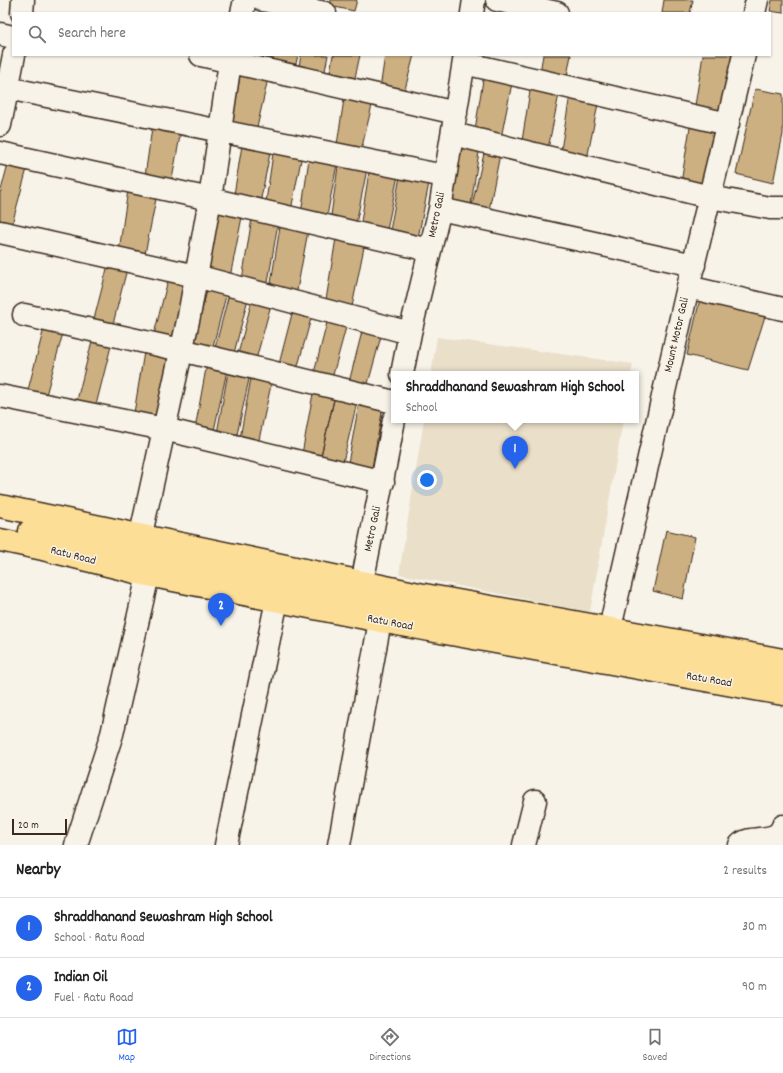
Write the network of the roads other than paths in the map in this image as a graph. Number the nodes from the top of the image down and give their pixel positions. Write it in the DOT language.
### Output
graph roads {
  1 [pos="23,0"];
  2 [pos="245,0"];
  3 [pos="263,0"];
  4 [pos="474,0"];
  5 [pos="497,0"];
  6 [pos="757,0"];
  7 [pos="22,12"];
  8 [pos="242,12"];
  9 [pos="320,12"];
  10 [pos="472,12"];
  11 [pos="552,12"];
  12 [pos="754,12"];
  13 [pos="0,34"];
  14 [pos="12,37"];
  15 [pos="14,56"];
  16 [pos="211,56"];
  17 [pos="744,56"];
  18 [pos="231,58"];
  19 [pos="465,59"];
  20 [pos="7,88"];
  21 [pos="0,124"];
  22 [pos="454,124"];
  23 [pos="728,124"];
  24 [pos="220,130"];
  25 [pos="0,153"];
  26 [pos="444,176"];
  27 [pos="710,197"];
  28 [pos="210,199"];
  29 [pos="783,208"];
  30 [pos="440,209"];
  31 [pos="0,232"];
  32 [pos="430,250"];
  33 [pos="694,265"];
  34 [pos="196,276"];
  35 [pos="688,287"];
  36 [pos="783,309"];
  37 [pos="24,315"];
  38 [pos="410,333"];
  39 [pos="181,350"];
  40 [pos="403,371"];
  41 [pos="0,396"];
  42 [pos="391,401"];
  43 [pos="393,423"];
  44 [pos="164,429"];
  45 [pos="382,482"];
  46 [pos="0,495"];
  47 [pos="0,506"];
  48 [pos="0,525"];
  49 [pos="143,525"];
  50 [pos="0,540"];
  51 [pos="364,568"];
  52 [pos="148,575"];
  53 [pos="277,600"];
  54 [pos="613,615"];
  55 [pos="380,621"];
  56 [pos="783,646"];
  57 [pos="783,660"];
  58 [pos="783,678"];
  59 [pos="783,694"];
  60 [pos="535,801"];
  61 [pos="783,829"];
  62 [pos="76,845"];
  63 [pos="226,845"];
  64 [pos="338,845"];
  65 [pos="524,845"];
  66 [pos="740,845"];
  1 -- 7 [label="street"];
  2 -- 8 [label="street"];
  3 -- 9 [label="street"];
  4 -- 10 [label="street"];
  5 -- 11 [label="street"];
  6 -- 12 [label="street"];
  13 -- 14 [label="street"];
  15 -- 20 [label="street"];
  16 -- 18 [label="street"];
  17 -- 23 [label="street, Mount Motor Gali"];
  18 -- 22 [label="street"];
  18 -- 24 [label="street"];
  19 -- 22 [label="street, Metro Gali"];
  19 -- 23 [label="street"];
  20 -- 21 [label="street"];
  20 -- 24 [label="street"];
  22 -- 26 [label="street, Metro Gali"];
  22 -- 27 [label="street"];
  23 -- 27 [label="street, Mount Motor Gali"];
  24 -- 26 [label="street"];
  24 -- 28 [label="street"];
  25 -- 28 [label="street"];
  26 -- 30 [label="street, Metro Gali"];
  27 -- 29 [label="street"];
  27 -- 33 [label="street, Mount Motor Gali"];
  28 -- 32 [label="street"];
  28 -- 34 [label="street"];
  30 -- 32 [label="street, Metro Gali"];
  30 -- 33 [label="street"];
  31 -- 34 [label="street"];
  32 -- 38 [label="street, Metro Gali"];
  33 -- 35 [label="street, Mount Motor Gali"];
  34 -- 38 [label="street"];
  34 -- 39 [label="street"];
  35 -- 36 [label="street"];
  35 -- 54 [label="street, Mount Motor Gali"];
  37 -- 39 [label="street"];
  38 -- 40 [label="street, Metro Gali"];
  39 -- 42 [label="street"];
  39 -- 44 [label="street"];
  41 -- 44 [label="street"];
  43 -- 45 [label="street, Metro Gali"];
  44 -- 45 [label="street"];
  44 -- 49 [label="street"];
  45 -- 51 [label="street, Metro Gali"];
  46 -- 49 [label="main road"];
  47 -- 57 [label="main road"];
  48 -- 58 [label="main road"];
  49 -- 51 [label="main road"];
  50 -- 52 [label="main road, Ratu Road"];
  51 -- 54 [label="main road"];
  52 -- 53 [label="main road, Ratu Road"];
  52 -- 62 [label="street"];
  53 -- 55 [label="main road, Ratu Road"];
  53 -- 63 [label="street"];
  54 -- 56 [label="main road"];
  55 -- 59 [label="main road, Ratu Road"];
  55 -- 64 [label="street"];
  60 -- 65 [label="street"];
  61 -- 66 [label="street"];
}
